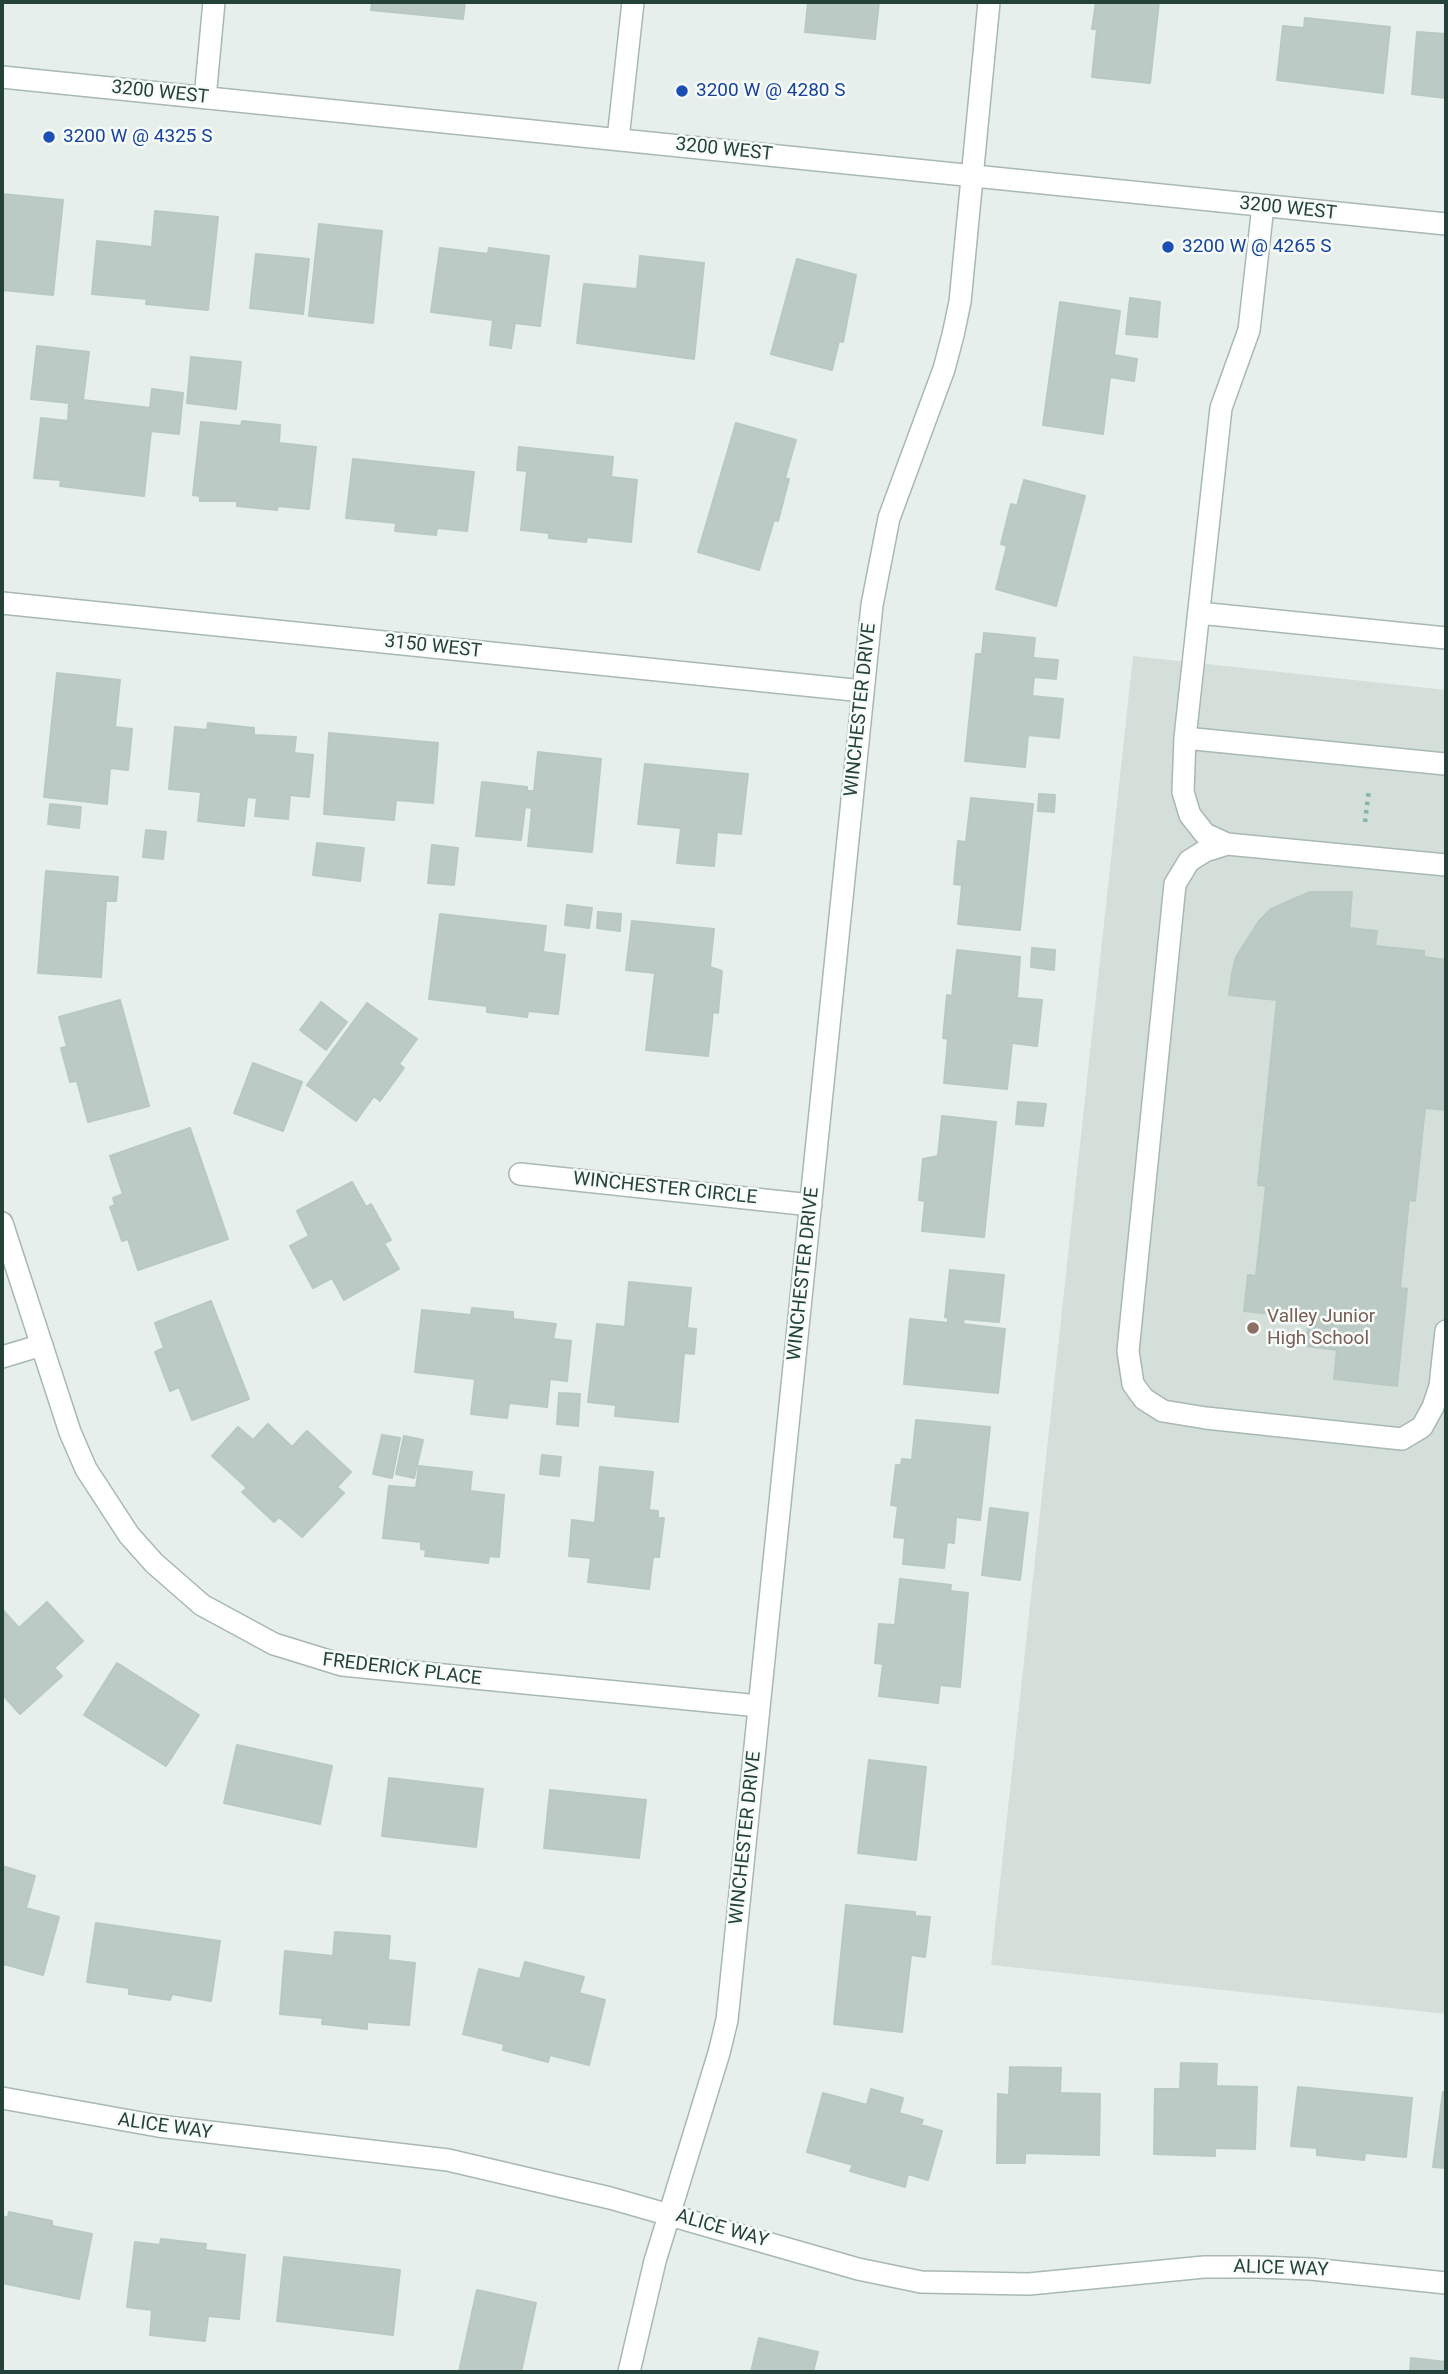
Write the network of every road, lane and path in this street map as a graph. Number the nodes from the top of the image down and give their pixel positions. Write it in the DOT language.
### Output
graph roads {
  1 [pos="214,2"];
  2 [pos="633,2"];
  3 [pos="989,2"];
  4 [pos="2,77"];
  5 [pos="205,98"];
  6 [pos="618,139"];
  7 [pos="971,176"];
  8 [pos="1263,206"];
  9 [pos="1446,224"];
  10 [pos="2,603"];
  11 [pos="1199,613"];
  12 [pos="1446,638"];
  13 [pos="863,691"];
  14 [pos="1185,738"];
  15 [pos="1445,764"];
  16 [pos="1227,844"];
  17 [pos="1446,865"];
  18 [pos="520,1174"];
  19 [pos="811,1205"];
  20 [pos="2,1223"];
  21 [pos="1446,1331"];
  22 [pos="42,1345"];
  23 [pos="2,1357"];
  24 [pos="760,1706"];
  25 [pos="2,2098"];
  26 [pos="668,2214"];
  27 [pos="1446,2283"];
  28 [pos="629,2372"];
  1 -- 5 [label="street"];
  2 -- 6 [label="street"];
  3 -- 7 [label="street, WINCHESTER DRIVE"];
  4 -- 5 [label="street, 3200 WEST"];
  5 -- 6 [label="street, 3200 WEST"];
  6 -- 7 [label="street, 3200 WEST"];
  7 -- 8 [label="street, 3200 WEST"];
  7 -- 13 [label="street, WINCHESTER DRIVE"];
  8 -- 9 [label="street, 3200 WEST"];
  8 -- 11 [label="street"];
  10 -- 13 [label="street, 3150 WEST"];
  11 -- 12 [label="street"];
  11 -- 14 [label="street"];
  13 -- 19 [label="street, WINCHESTER DRIVE"];
  14 -- 15 [label="street"];
  14 -- 16 [label="street"];
  16 -- 17 [label="street"];
  16 -- 21 [label="street"];
  18 -- 19 [label="street, WINCHESTER CIRCLE"];
  19 -- 24 [label="street, WINCHESTER DRIVE"];
  20 -- 22 [label="street, FREDERICK PLACE"];
  22 -- 23 [label="street"];
  22 -- 24 [label="street, FREDERICK PLACE"];
  24 -- 26 [label="street, WINCHESTER DRIVE"];
  25 -- 26 [label="street, ALICE WAY"];
  26 -- 27 [label="street, ALICE WAY"];
  26 -- 28 [label="street, WINCHESTER DRIVE"];
}
